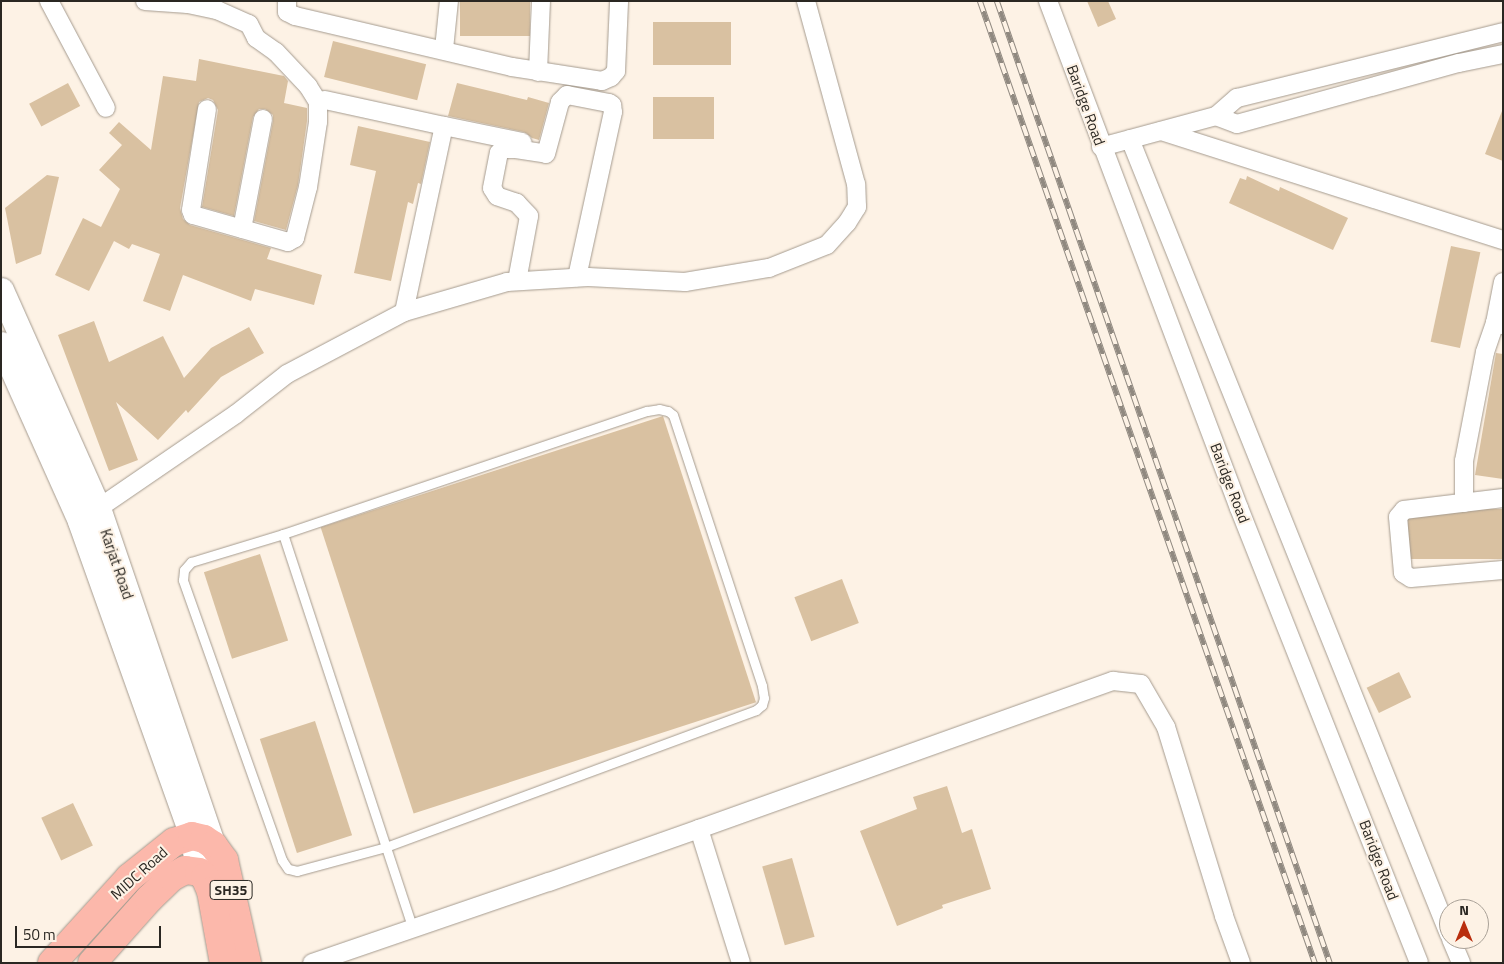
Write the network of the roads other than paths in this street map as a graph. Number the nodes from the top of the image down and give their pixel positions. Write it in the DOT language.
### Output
graph roads {
  1 [pos="49,1"];
  2 [pos="145,1"];
  3 [pos="288,1"];
  4 [pos="449,1"];
  5 [pos="540,1"];
  6 [pos="619,1"];
  7 [pos="806,1"];
  8 [pos="1048,1"];
  9 [pos="1503,32"];
  10 [pos="444,49"];
  11 [pos="1503,54"];
  12 [pos="538,72"];
  13 [pos="325,100"];
  14 [pos="106,108"];
  15 [pos="207,109"];
  16 [pos="1216,116"];
  17 [pos="263,118"];
  18 [pos="444,126"];
  19 [pos="1161,131"];
  20 [pos="1130,139"];
  21 [pos="1101,147"];
  22 [pos="548,148"];
  23 [pos="242,229"];
  24 [pos="1503,240"];
  25 [pos="577,278"];
  26 [pos="517,281"];
  27 [pos="1503,282"];
  28 [pos="1,290"];
  29 [pos="404,312"];
  30 [pos="1499,324"];
  31 [pos="1,344"];
  32 [pos="1503,498"];
  33 [pos="1464,503"];
  34 [pos="89,515"];
  35 [pos="283,534"];
  36 [pos="1503,570"];
  37 [pos="698,829"];
  38 [pos="202,840"];
  39 [pos="386,847"];
  40 [pos="202,875"];
  41 [pos="1439,909"];
  42 [pos="413,929"];
  43 [pos="1455,949"];
  44 [pos="52,963"];
  45 [pos="92,963"];
  46 [pos="224,963"];
  47 [pos="247,963"];
  48 [pos="312,963"];
  49 [pos="741,963"];
  50 [pos="1241,963"];
  51 [pos="1420,963"];
  52 [pos="1461,963"];
  1 -- 14 [label="street"];
  2 -- 23 [label="street"];
  3 -- 10 [label="street"];
  4 -- 10 [label="street"];
  5 -- 12 [label="street"];
  6 -- 12 [label="street"];
  7 -- 25 [label="street"];
  8 -- 21 [label="street, Baridge Road"];
  9 -- 16 [label="street"];
  10 -- 12 [label="street"];
  11 -- 16 [label="street"];
  13 -- 18 [label="street"];
  15 -- 23 [label="street"];
  16 -- 19 [label="street"];
  17 -- 23 [label="street"];
  18 -- 22 [label="street"];
  18 -- 29 [label="street"];
  19 -- 20 [label="street"];
  19 -- 24 [label="street"];
  20 -- 21 [label="street"];
  20 -- 41 [label="street"];
  21 -- 51 [label="street, Baridge Road"];
  22 -- 25 [label="street"];
  22 -- 26 [label="street"];
  25 -- 26 [label="street"];
  26 -- 29 [label="street"];
  27 -- 30 [label="street"];
  28 -- 34 [label="main road, Karjat Road"];
  29 -- 34 [label="street"];
  30 -- 33 [label="street"];
  31 -- 34 [label="main road, Karjat Road"];
  32 -- 33 [label="street"];
  33 -- 36 [label="street"];
  34 -- 38 [label="main road, Karjat Road"];
  35 -- 39 [label="lane"];
  35 -- 39 [label="lane"];
  35 -- 39 [label="lane"];
  37 -- 42 [label="street"];
  37 -- 49 [label="street"];
  37 -- 50 [label="street"];
  38 -- 40 [label="main road, Karjat Road"];
  38 -- 44 [label="main road, MIDC Road"];
  38 -- 47 [label="main road, Karjat Road / SH35"];
  39 -- 42 [label="lane"];
  40 -- 45 [label="main road, MIDC Road"];
  40 -- 46 [label="main road, Karjat Road / SH35"];
  42 -- 48 [label="street"];
  43 -- 52 [label="street"];
}
